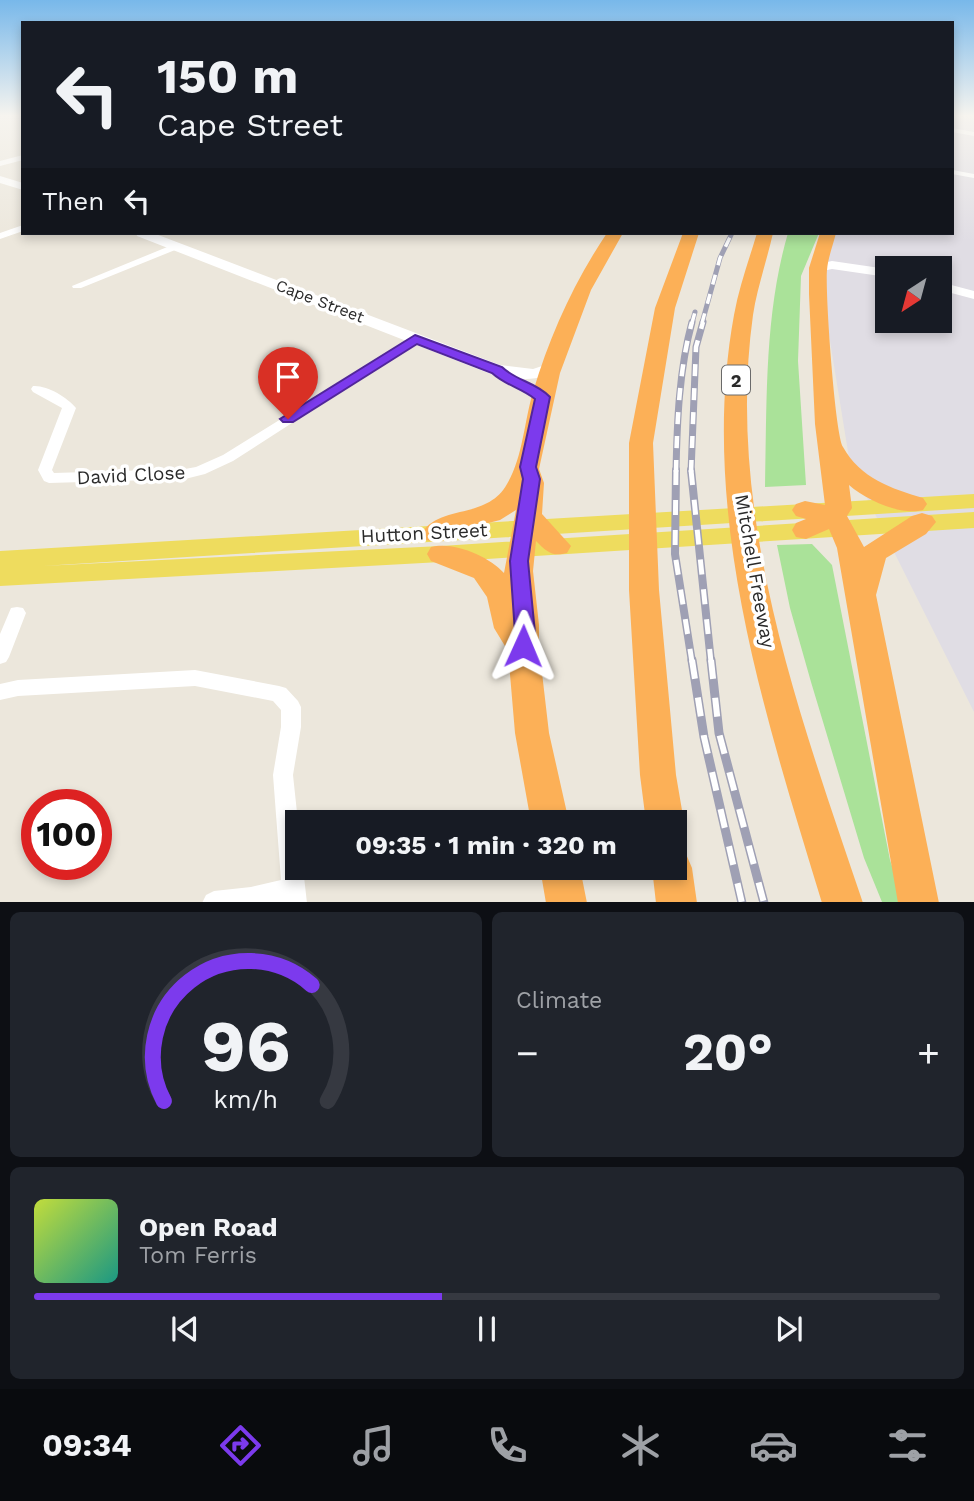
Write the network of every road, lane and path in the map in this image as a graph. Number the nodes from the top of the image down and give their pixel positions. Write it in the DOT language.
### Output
graph roads {
  1 [pos="21,158"];
  2 [pos="0,164"];
  3 [pos="954,172"];
  4 [pos="974,176"];
  5 [pos="0,179"];
  6 [pos="21,186"];
  7 [pos="21,229"];
  8 [pos="147,235"];
  9 [pos="614,235"];
  10 [pos="690,235"];
  11 [pos="764,235"];
  12 [pos="827,235"];
  13 [pos="0,236"];
  14 [pos="177,246"];
  15 [pos="820,260"];
  16 [pos="875,270"];
  17 [pos="77,286"];
  18 [pos="952,289"];
  19 [pos="974,295"];
  20 [pos="415,339"];
  21 [pos="551,368"];
  22 [pos="497,370"];
  23 [pos="37,389"];
  24 [pos="542,397"];
  25 [pos="830,446"];
  26 [pos="528,467"];
  27 [pos="974,501"];
  28 [pos="918,513"];
  29 [pos="841,518"];
  30 [pos="805,520"];
  31 [pos="974,520"];
  32 [pos="538,531"];
  33 [pos="439,544"];
  34 [pos="0,560"];
  35 [pos="0,577"];
  36 [pos="862,598"];
  37 [pos="17,613"];
  38 [pos="523,646"];
  39 [pos="0,657"];
  40 [pos="0,692"];
  41 [pos="548,810"];
  42 [pos="663,810"];
  43 [pos="562,880"];
  44 [pos="674,880"];
  45 [pos="295,895"];
  46 [pos="214,902"];
  47 [pos="567,902"];
  48 [pos="677,902"];
  49 [pos="843,902"];
  50 [pos="919,902"];
  1 -- 2 [label="street"];
  3 -- 4 [label="street"];
  5 -- 6 [label="street"];
  7 -- 13 [label="street"];
  8 -- 14 [label="street, Cape Street"];
  9 -- 21 [label="highway"];
  10 -- 42 [label="highway"];
  11 -- 49 [label="highway, Mitchell Freeway / 2"];
  12 -- 15 [label="highway"];
  14 -- 17 [label="street"];
  14 -- 20 [label="street, Cape Street"];
  15 -- 16 [label="street"];
  15 -- 25 [label="highway"];
  18 -- 19 [label="street"];
  20 -- 22 [label="street, Cape Street"];
  20 -- 23 [label="street, David Close"];
  21 -- 22 [label="street, Cape Street"];
  21 -- 24 [label="highway"];
  22 -- 24 [label="street, Cape Street"];
  24 -- 26 [label="highway"];
  25 -- 28 [label="highway"];
  25 -- 29 [label="highway"];
  26 -- 32 [label="highway"];
  26 -- 33 [label="highway"];
  27 -- 28 [label="main road"];
  28 -- 29 [label="main road"];
  28 -- 31 [label="main road"];
  28 -- 36 [label="highway"];
  29 -- 30 [label="highway"];
  29 -- 36 [label="highway"];
  30 -- 32 [label="main road, Hutton Street"];
  32 -- 33 [label="main road, Hutton Street"];
  32 -- 38 [label="highway"];
  33 -- 34 [label="main road, Hutton Street"];
  33 -- 35 [label="main road, Hutton Street"];
  33 -- 38 [label="highway"];
  36 -- 50 [label="highway"];
  37 -- 39 [label="street"];
  38 -- 41 [label="highway"];
  40 -- 45 [label="street"];
  43 -- 47 [label="highway"];
  44 -- 48 [label="highway"];
  45 -- 46 [label="street"];
}
